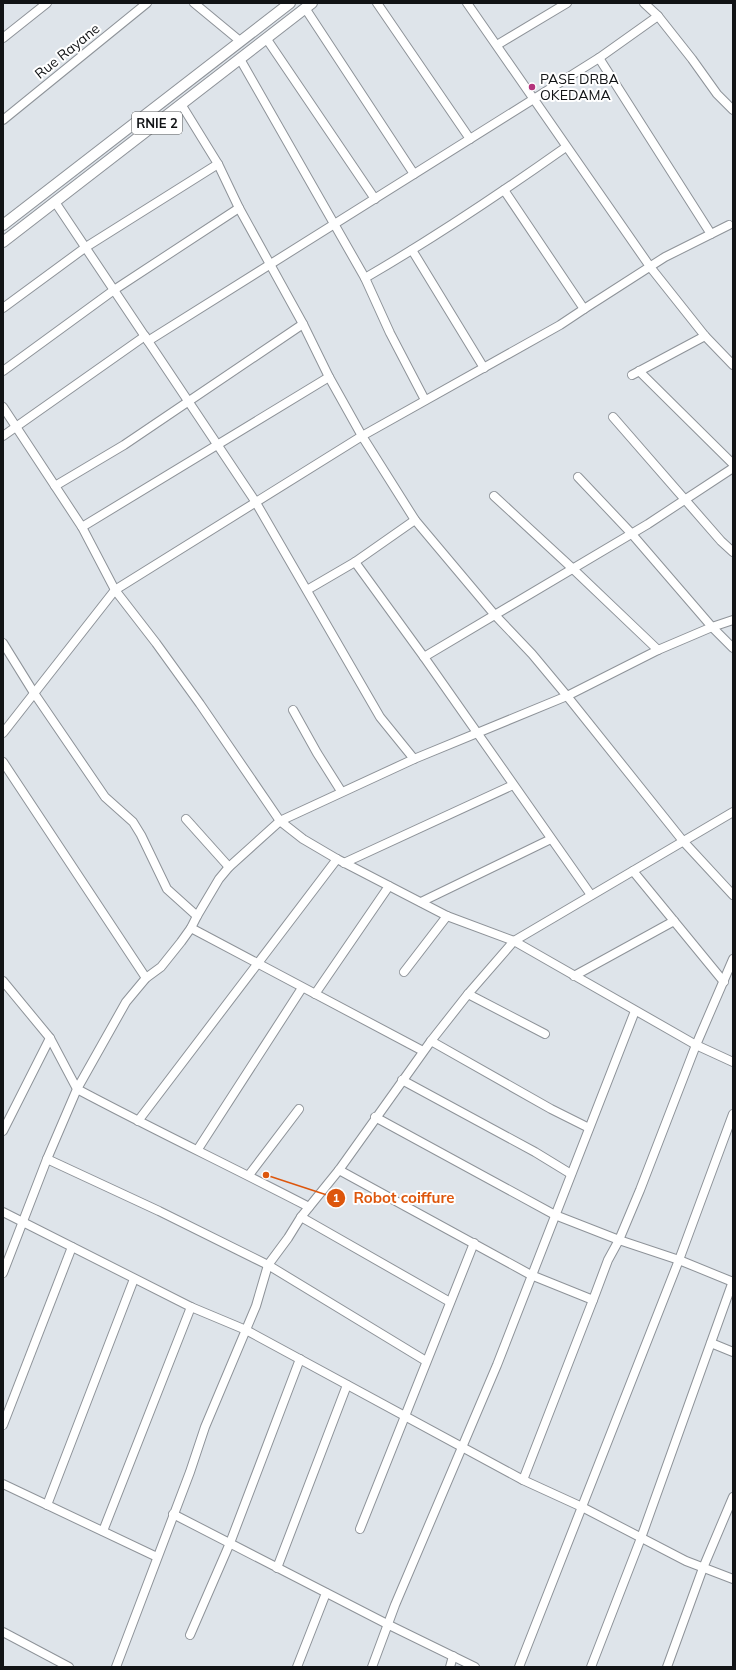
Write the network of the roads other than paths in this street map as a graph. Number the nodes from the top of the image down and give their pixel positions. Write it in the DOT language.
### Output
graph roads {
  1 [pos="47,3"];
  2 [pos="147,3"];
  3 [pos="194,3"];
  4 [pos="290,3"];
  5 [pos="377,3"];
  6 [pos="467,3"];
  7 [pos="566,3"];
  8 [pos="644,3"];
  9 [pos="308,6"];
  10 [pos="556,6"];
  11 [pos="658,16"];
  12 [pos="3,38"];
  13 [pos="266,38"];
  14 [pos="240,41"];
  15 [pos="497,45"];
  16 [pos="599,58"];
  17 [pos="240,59"];
  18 [pos="534,99"];
  19 [pos="181,104"];
  20 [pos="733,110"];
  21 [pos="3,120"];
  22 [pos="470,139"];
  23 [pos="566,147"];
  24 [pos="218,164"];
  25 [pos="414,174"];
  26 [pos="504,190"];
  27 [pos="375,199"];
  28 [pos="55,202"];
  29 [pos="239,208"];
  30 [pos="335,224"];
  31 [pos="3,225"];
  32 [pos="729,225"];
  33 [pos="711,234"];
  34 [pos="3,242"];
  35 [pos="86,248"];
  36 [pos="412,250"];
  37 [pos="270,265"];
  38 [pos="650,268"];
  39 [pos="365,278"];
  40 [pos="114,290"];
  41 [pos="3,308"];
  42 [pos="584,309"];
  43 [pos="303,324"];
  44 [pos="705,336"];
  45 [pos="147,339"];
  46 [pos="733,364"];
  47 [pos="484,368"];
  48 [pos="639,371"];
  49 [pos="3,372"];
  50 [pos="632,375"];
  51 [pos="329,377"];
  52 [pos="425,400"];
  53 [pos="188,401"];
  54 [pos="3,407"];
  55 [pos="613,417"];
  56 [pos="16,426"];
  57 [pos="3,436"];
  58 [pos="362,436"];
  59 [pos="217,444"];
  60 [pos="733,464"];
  61 [pos="733,468"];
  62 [pos="578,478"];
  63 [pos="55,486"];
  64 [pos="494,496"];
  65 [pos="686,499"];
  66 [pos="255,501"];
  67 [pos="415,520"];
  68 [pos="82,527"];
  69 [pos="631,533"];
  70 [pos="733,552"];
  71 [pos="355,562"];
  72 [pos="572,568"];
  73 [pos="115,590"];
  74 [pos="307,590"];
  75 [pos="494,614"];
  76 [pos="733,620"];
  77 [pos="712,627"];
  78 [pos="3,643"];
  79 [pos="733,648"];
  80 [pos="658,650"];
  81 [pos="424,657"];
  82 [pos="34,693"];
  83 [pos="567,696"];
  84 [pos="293,710"];
  85 [pos="3,733"];
  86 [pos="476,733"];
  87 [pos="414,759"];
  88 [pos="3,762"];
  89 [pos="513,785"];
  90 [pos="341,791"];
  91 [pos="733,812"];
  92 [pos="186,819"];
  93 [pos="280,821"];
  94 [pos="551,839"];
  95 [pos="683,841"];
  96 [pos="337,859"];
  97 [pos="344,863"];
  98 [pos="229,867"];
  99 [pos="632,871"];
  100 [pos="389,886"];
  101 [pos="591,895"];
  102 [pos="733,895"];
  103 [pos="421,902"];
  104 [pos="197,916"];
  105 [pos="447,916"];
  106 [pos="674,921"];
  107 [pos="191,928"];
  108 [pos="514,941"];
  109 [pos="733,959"];
  110 [pos="258,964"];
  111 [pos="404,972"];
  112 [pos="574,976"];
  113 [pos="146,978"];
  114 [pos="724,982"];
  115 [pos="4,986"];
  116 [pos="302,988"];
  117 [pos="315,994"];
  118 [pos="468,994"];
  119 [pos="635,1011"];
  120 [pos="545,1034"];
  121 [pos="50,1038"];
  122 [pos="431,1041"];
  123 [pos="696,1045"];
  124 [pos="423,1051"];
  125 [pos="733,1062"];
  126 [pos="402,1080"];
  127 [pos="78,1089"];
  128 [pos="299,1109"];
  129 [pos="733,1114"];
  130 [pos="375,1117"];
  131 [pos="138,1121"];
  132 [pos="589,1128"];
  133 [pos="3,1131"];
  134 [pos="198,1149"];
  135 [pos="47,1159"];
  136 [pos="339,1170"];
  137 [pos="571,1174"];
  138 [pos="249,1175"];
  139 [pos="309,1207"];
  140 [pos="3,1212"];
  141 [pos="555,1215"];
  142 [pos="300,1217"];
  143 [pos="22,1222"];
  144 [pos="619,1240"];
  145 [pos="474,1243"];
  146 [pos="72,1247"];
  147 [pos="679,1260"];
  148 [pos="268,1265"];
  149 [pos="3,1273"];
  150 [pos="531,1275"];
  151 [pos="134,1279"];
  152 [pos="733,1282"];
  153 [pos="593,1300"];
  154 [pos="450,1302"];
  155 [pos="191,1307"];
  156 [pos="246,1330"];
  157 [pos="711,1344"];
  158 [pos="733,1352"];
  159 [pos="300,1359"];
  160 [pos="426,1361"];
  161 [pos="347,1385"];
  162 [pos="405,1416"];
  163 [pos="3,1425"];
  164 [pos="462,1446"];
  165 [pos="523,1480"];
  166 [pos="3,1484"];
  167 [pos="733,1497"];
  168 [pos="47,1505"];
  169 [pos="582,1507"];
  170 [pos="173,1514"];
  171 [pos="360,1529"];
  172 [pos="102,1531"];
  173 [pos="641,1538"];
  174 [pos="230,1543"];
  175 [pos="157,1557"];
  176 [pos="277,1568"];
  177 [pos="703,1568"];
  178 [pos="733,1579"];
  179 [pos="326,1593"];
  180 [pos="389,1625"];
  181 [pos="3,1632"];
  182 [pos="190,1635"];
  183 [pos="453,1656"];
  184 [pos="69,1667"];
  185 [pos="116,1667"];
  186 [pos="297,1667"];
  187 [pos="372,1667"];
  188 [pos="450,1667"];
  189 [pos="475,1667"];
  190 [pos="519,1667"];
  191 [pos="591,1667"];
  192 [pos="667,1667"];
  1 -- 12 [label="street"];
  2 -- 21 [label="street, Rue Rayane"];
  3 -- 14 [label="street"];
  4 -- 14 [label="main road, RNIE 2"];
  5 -- 22 [label="street"];
  6 -- 15 [label="street"];
  7 -- 10 [label="street"];
  8 -- 11 [label="street"];
  9 -- 13 [label="main road, RNIE 2"];
  9 -- 25 [label="street"];
  10 -- 15 [label="street"];
  11 -- 16 [label="street"];
  11 -- 20 [label="street"];
  13 -- 17 [label="main road, RNIE 2"];
  13 -- 27 [label="street"];
  14 -- 31 [label="main road, RNIE 2"];
  15 -- 18 [label="street"];
  16 -- 18 [label="street"];
  16 -- 33 [label="street"];
  17 -- 19 [label="main road, RNIE 2"];
  17 -- 30 [label="street"];
  18 -- 22 [label="street"];
  18 -- 23 [label="street"];
  19 -- 24 [label="street"];
  19 -- 28 [label="main road, RNIE 2"];
  22 -- 25 [label="street"];
  23 -- 26 [label="street"];
  23 -- 38 [label="street"];
  24 -- 29 [label="street"];
  24 -- 35 [label="street"];
  25 -- 27 [label="street"];
  26 -- 36 [label="street"];
  26 -- 42 [label="street"];
  27 -- 30 [label="street"];
  28 -- 34 [label="main road, RNIE 2"];
  28 -- 35 [label="street"];
  29 -- 37 [label="street"];
  29 -- 40 [label="street"];
  30 -- 37 [label="street"];
  30 -- 39 [label="street"];
  32 -- 33 [label="street"];
  33 -- 38 [label="street"];
  35 -- 40 [label="street"];
  35 -- 41 [label="street"];
  36 -- 39 [label="street"];
  36 -- 47 [label="street"];
  37 -- 43 [label="street"];
  37 -- 45 [label="street"];
  38 -- 42 [label="street"];
  38 -- 44 [label="street"];
  39 -- 52 [label="street"];
  40 -- 45 [label="street"];
  40 -- 49 [label="street"];
  42 -- 47 [label="street"];
  43 -- 51 [label="street"];
  43 -- 53 [label="street"];
  44 -- 46 [label="street"];
  44 -- 48 [label="street"];
  45 -- 53 [label="street"];
  45 -- 56 [label="street"];
  47 -- 52 [label="street"];
  48 -- 50 [label="street"];
  48 -- 60 [label="street"];
  51 -- 58 [label="street"];
  51 -- 59 [label="street"];
  52 -- 58 [label="street"];
  53 -- 59 [label="street"];
  53 -- 63 [label="street"];
  54 -- 56 [label="street"];
  55 -- 65 [label="street"];
  56 -- 57 [label="street"];
  56 -- 63 [label="street"];
  58 -- 66 [label="street"];
  58 -- 67 [label="street"];
  59 -- 66 [label="street"];
  59 -- 68 [label="street"];
  61 -- 65 [label="street"];
  62 -- 69 [label="street"];
  63 -- 68 [label="street"];
  64 -- 72 [label="street"];
  65 -- 69 [label="street"];
  65 -- 70 [label="street"];
  66 -- 73 [label="street"];
  66 -- 74 [label="street"];
  67 -- 71 [label="street"];
  67 -- 75 [label="street"];
  68 -- 73 [label="street"];
  69 -- 72 [label="street"];
  69 -- 77 [label="street"];
  71 -- 74 [label="street"];
  71 -- 81 [label="street"];
  72 -- 75 [label="street"];
  72 -- 80 [label="street"];
  73 -- 82 [label="street"];
  73 -- 93 [label="street"];
  74 -- 87 [label="street"];
  75 -- 81 [label="street"];
  75 -- 83 [label="street"];
  76 -- 77 [label="street"];
  77 -- 79 [label="street"];
  77 -- 80 [label="street"];
  78 -- 82 [label="street"];
  80 -- 83 [label="street"];
  81 -- 86 [label="street"];
  82 -- 85 [label="street"];
  82 -- 104 [label="street"];
  83 -- 86 [label="street"];
  83 -- 95 [label="street"];
  84 -- 90 [label="street"];
  86 -- 87 [label="street"];
  86 -- 89 [label="street"];
  87 -- 90 [label="street"];
  88 -- 113 [label="street"];
  89 -- 94 [label="street"];
  89 -- 97 [label="street"];
  90 -- 93 [label="street"];
  91 -- 95 [label="street"];
  92 -- 98 [label="street"];
  93 -- 96 [label="street"];
  93 -- 98 [label="street"];
  94 -- 101 [label="street"];
  94 -- 103 [label="street"];
  95 -- 99 [label="street"];
  95 -- 102 [label="street"];
  96 -- 97 [label="street"];
  96 -- 110 [label="street"];
  97 -- 100 [label="street"];
  98 -- 104 [label="street"];
  99 -- 101 [label="street"];
  99 -- 106 [label="street"];
  100 -- 103 [label="street"];
  100 -- 117 [label="street"];
  101 -- 108 [label="street"];
  103 -- 105 [label="street"];
  104 -- 107 [label="street"];
  105 -- 108 [label="street"];
  105 -- 111 [label="street"];
  106 -- 112 [label="street"];
  106 -- 114 [label="street"];
  107 -- 110 [label="street"];
  107 -- 113 [label="street"];
  108 -- 112 [label="street"];
  108 -- 118 [label="street"];
  109 -- 114 [label="street"];
  110 -- 116 [label="street"];
  110 -- 131 [label="street"];
  112 -- 119 [label="street"];
  113 -- 127 [label="street"];
  114 -- 123 [label="street"];
  115 -- 121 [label="street"];
  116 -- 117 [label="street"];
  116 -- 134 [label="street"];
  117 -- 124 [label="street"];
  118 -- 120 [label="street"];
  118 -- 122 [label="street"];
  119 -- 123 [label="street"];
  119 -- 132 [label="street"];
  121 -- 127 [label="street"];
  121 -- 133 [label="street"];
  122 -- 124 [label="street"];
  122 -- 132 [label="street"];
  123 -- 125 [label="street"];
  123 -- 144 [label="street"];
  124 -- 126 [label="street"];
  126 -- 130 [label="street"];
  126 -- 137 [label="street"];
  127 -- 131 [label="street"];
  127 -- 135 [label="street"];
  128 -- 138 [label="street"];
  129 -- 147 [label="street"];
  130 -- 136 [label="street"];
  130 -- 141 [label="street"];
  131 -- 134 [label="street"];
  132 -- 137 [label="street"];
  134 -- 138 [label="street"];
  135 -- 143 [label="street"];
  135 -- 148 [label="street"];
  136 -- 139 [label="street"];
  136 -- 145 [label="street"];
  137 -- 141 [label="street"];
  138 -- 139 [label="street"];
  139 -- 142 [label="street"];
  140 -- 143 [label="street"];
  141 -- 144 [label="street"];
  141 -- 150 [label="street"];
  142 -- 148 [label="street"];
  142 -- 154 [label="street"];
  143 -- 146 [label="street"];
  143 -- 149 [label="street"];
  144 -- 147 [label="street"];
  144 -- 153 [label="street"];
  145 -- 150 [label="street"];
  145 -- 154 [label="street"];
  146 -- 151 [label="street"];
  146 -- 163 [label="street"];
  147 -- 152 [label="street"];
  147 -- 169 [label="street"];
  148 -- 156 [label="street"];
  148 -- 160 [label="street"];
  150 -- 153 [label="street"];
  150 -- 164 [label="street"];
  151 -- 155 [label="street"];
  151 -- 168 [label="street"];
  152 -- 157 [label="street"];
  153 -- 165 [label="street"];
  154 -- 160 [label="street"];
  155 -- 156 [label="street"];
  155 -- 172 [label="street"];
  156 -- 159 [label="street"];
  156 -- 170 [label="street"];
  157 -- 158 [label="street"];
  157 -- 173 [label="street"];
  159 -- 161 [label="street"];
  159 -- 174 [label="street"];
  160 -- 162 [label="street"];
  161 -- 162 [label="street"];
  161 -- 176 [label="street"];
  162 -- 164 [label="street"];
  162 -- 171 [label="street"];
  164 -- 165 [label="street"];
  164 -- 180 [label="street"];
  165 -- 169 [label="street"];
  166 -- 168 [label="street"];
  167 -- 177 [label="street"];
  168 -- 172 [label="street"];
  169 -- 173 [label="street"];
  169 -- 190 [label="street"];
  170 -- 174 [label="street"];
  170 -- 175 [label="street"];
  172 -- 175 [label="street"];
  173 -- 177 [label="street"];
  173 -- 191 [label="street"];
  174 -- 176 [label="street"];
  174 -- 182 [label="street"];
  175 -- 185 [label="street"];
  176 -- 179 [label="street"];
  177 -- 178 [label="street"];
  177 -- 192 [label="street"];
  179 -- 180 [label="street"];
  179 -- 186 [label="street"];
  180 -- 183 [label="street"];
  180 -- 187 [label="street"];
  181 -- 184 [label="street"];
  183 -- 188 [label="street"];
  183 -- 189 [label="street"];
}
